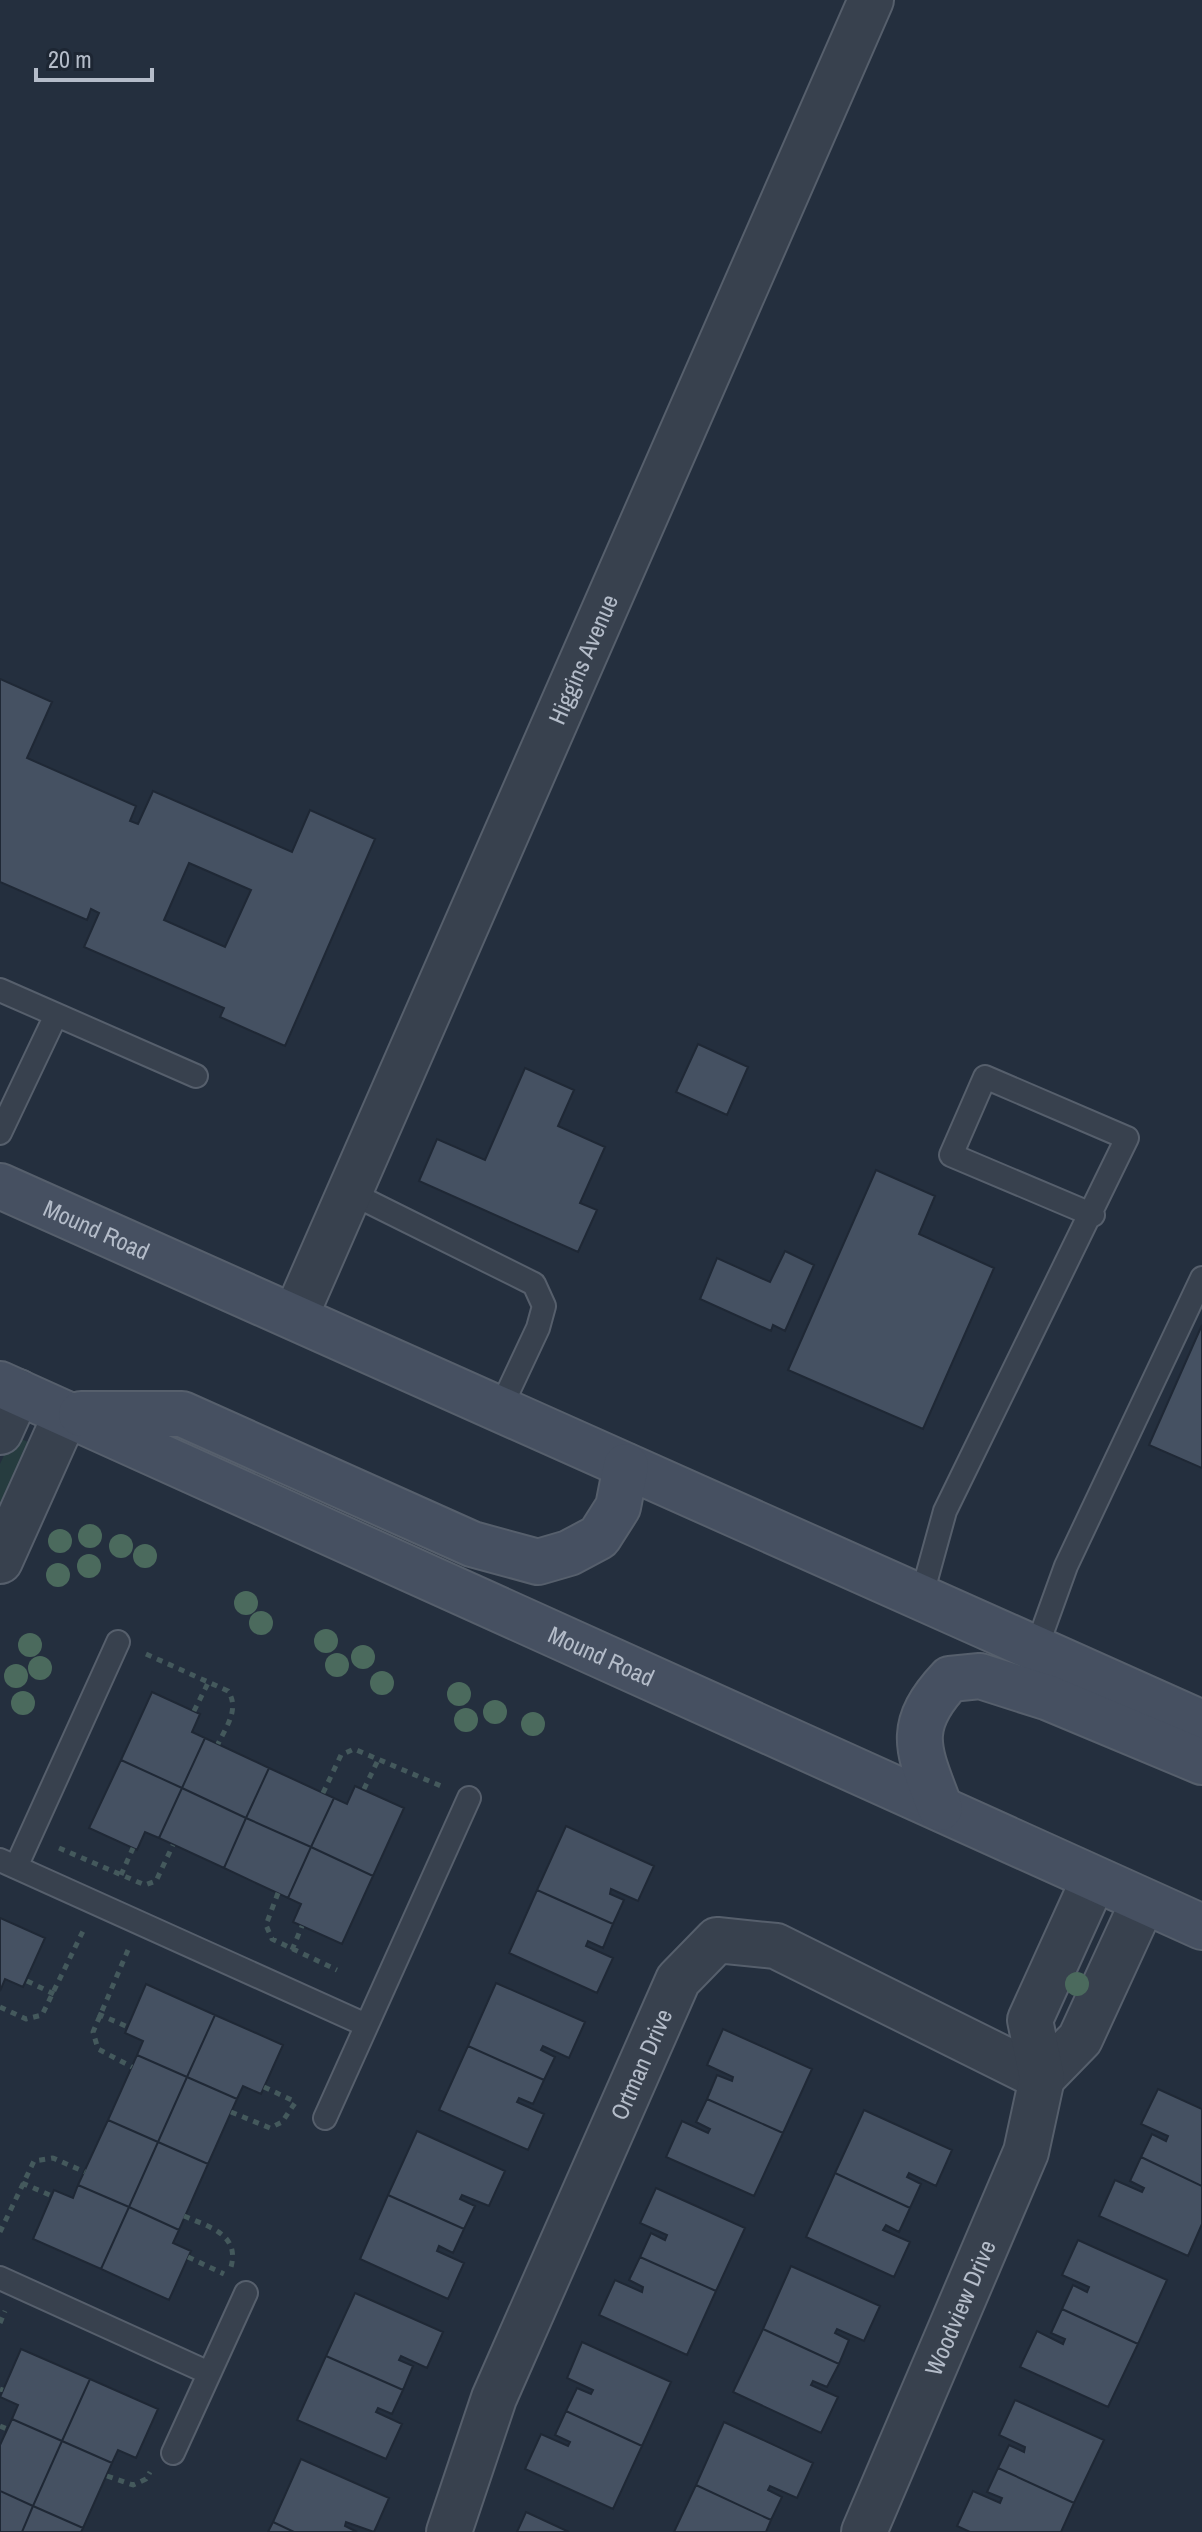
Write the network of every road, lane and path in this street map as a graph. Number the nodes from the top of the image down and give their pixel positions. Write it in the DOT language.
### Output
graph roads {
  1 [pos="871,0"];
  2 [pos="0,990"];
  3 [pos="56,1015"];
  4 [pos="196,1076"];
  5 [pos="0,1133"];
  6 [pos="0,1186"];
  7 [pos="349,1192"];
  8 [pos="1093,1215"];
  9 [pos="1202,1278"];
  10 [pos="295,1317"];
  11 [pos="9,1388"];
  12 [pos="500,1409"];
  13 [pos="66,1414"];
  14 [pos="0,1432"];
  15 [pos="626,1466"];
  16 [pos="0,1561"];
  17 [pos="921,1598"];
  18 [pos="128,1646"];
  19 [pos="1036,1649"];
  20 [pos="209,1681"];
  21 [pos="194,1711"];
  22 [pos="1202,1723"];
  23 [pos="218,1744"];
  24 [pos="379,1758"];
  25 [pos="1202,1762"];
  26 [pos="364,1789"];
  27 [pos="447,1789"];
  28 [pos="323,1793"];
  29 [pos="469,1798"];
  30 [pos="940,1808"];
  31 [pos="47,1842"];
  32 [pos="173,1845"];
  33 [pos="133,1848"];
  34 [pos="8,1864"];
  35 [pos="121,1875"];
  36 [pos="1094,1879"];
  37 [pos="278,1893"];
  38 [pos="1143,1902"];
  39 [pos="90,1917"];
  40 [pos="302,1926"];
  41 [pos="1202,1927"];
  42 [pos="133,1938"];
  43 [pos="292,1950"];
  44 [pos="337,1970"];
  45 [pos="27,1981"];
  46 [pos="54,1994"];
  47 [pos="0,2007"];
  48 [pos="98,2014"];
  49 [pos="366,2025"];
  50 [pos="128,2027"];
  51 [pos="132,2067"];
  52 [pos="1042,2078"];
  53 [pos="264,2087"];
  54 [pos="303,2089"];
  55 [pos="296,2102"];
  56 [pos="231,2112"];
  57 [pos="325,2118"];
  58 [pos="85,2172"];
  59 [pos="22,2183"];
  60 [pos="52,2196"];
  61 [pos="184,2216"];
  62 [pos="0,2232"];
  63 [pos="188,2257"];
  64 [pos="228,2276"];
  65 [pos="0,2278"];
  66 [pos="221,2289"];
  67 [pos="246,2293"];
  68 [pos="209,2373"];
  69 [pos="0,2426"];
  70 [pos="7,2429"];
  71 [pos="173,2453"];
  72 [pos="153,2466"];
  73 [pos="107,2476"];
  74 [pos="449,2532"];
  75 [pos="864,2532"];
  1 -- 7 [label="street, Higgins Avenue"];
  2 -- 3 [label="lane"];
  3 -- 4 [label="lane"];
  3 -- 5 [label="lane"];
  6 -- 10 [label="main road, Mound Road"];
  7 -- 10 [label="street, Higgins Avenue"];
  7 -- 12 [label="lane"];
  8 -- 8 [label="lane"];
  8 -- 17 [label="lane"];
  9 -- 19 [label="lane"];
  10 -- 12 [label="main road, Mound Road"];
  11 -- 13 [label="main road, Mound Road"];
  11 -- 14 [label="street"];
  12 -- 15 [label="main road, Mound Road"];
  13 -- 15 [label="main road"];
  13 -- 16 [label="street"];
  13 -- 30 [label="main road, Mound Road"];
  15 -- 17 [label="main road, Mound Road"];
  17 -- 19 [label="main road, Mound Road"];
  18 -- 20 [label="path"];
  18 -- 34 [label="lane"];
  19 -- 22 [label="main road, Mound Road"];
  20 -- 21 [label="path"];
  20 -- 23 [label="path"];
  24 -- 26 [label="path"];
  24 -- 27 [label="path"];
  24 -- 28 [label="path"];
  25 -- 30 [label="main road"];
  29 -- 49 [label="lane"];
  30 -- 36 [label="main road, Mound Road"];
  31 -- 35 [label="path"];
  32 -- 35 [label="path"];
  33 -- 35 [label="path"];
  34 -- 49 [label="lane"];
  36 -- 38 [label="main road, Mound Road"];
  36 -- 52 [label="street, Woodview Drive"];
  37 -- 43 [label="path"];
  38 -- 41 [label="main road, Mound Road"];
  38 -- 52 [label="street"];
  39 -- 46 [label="path"];
  40 -- 43 [label="path"];
  42 -- 48 [label="path"];
  43 -- 44 [label="path"];
  45 -- 46 [label="path"];
  46 -- 47 [label="path"];
  48 -- 50 [label="path"];
  48 -- 51 [label="path"];
  49 -- 57 [label="lane"];
  52 -- 74 [label="street, Ortman Drive"];
  52 -- 75 [label="street, Woodview Drive"];
  53 -- 55 [label="path"];
  54 -- 55 [label="path"];
  55 -- 56 [label="path"];
  58 -- 59 [label="path"];
  59 -- 60 [label="path"];
  59 -- 62 [label="path"];
  61 -- 64 [label="path"];
  63 -- 64 [label="path"];
  64 -- 66 [label="path"];
  65 -- 68 [label="lane"];
  67 -- 68 [label="lane"];
  68 -- 71 [label="lane"];
  69 -- 70 [label="path"];
  72 -- 73 [label="path"];
}
